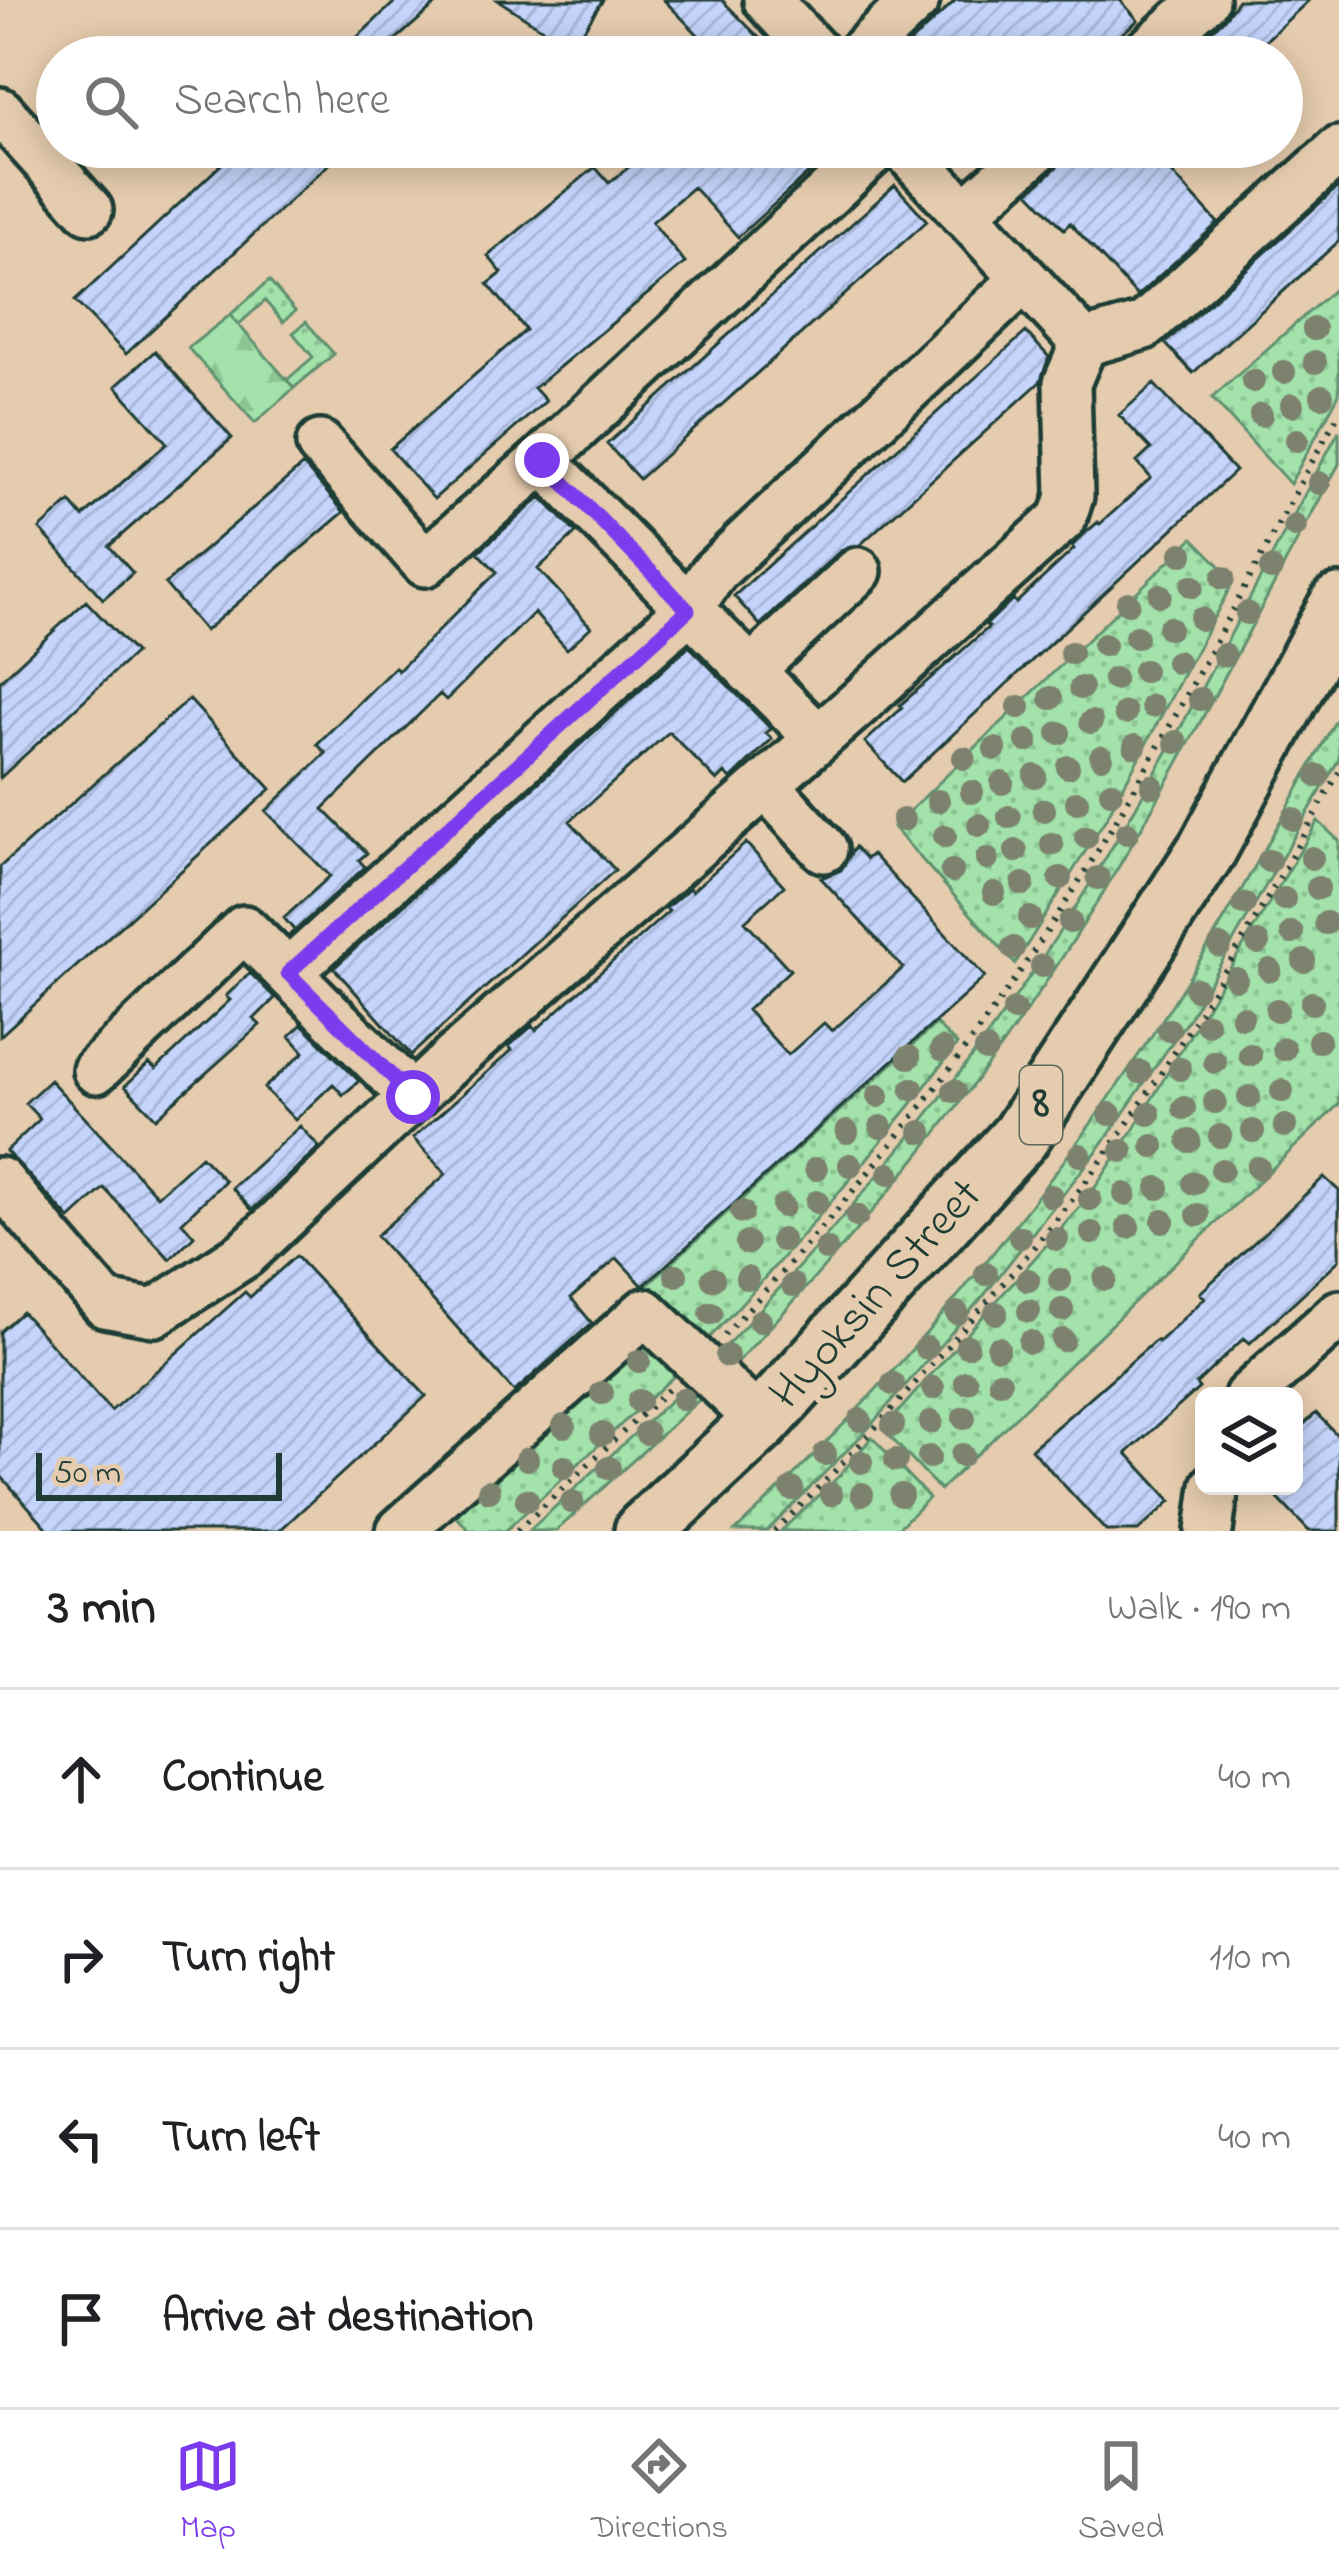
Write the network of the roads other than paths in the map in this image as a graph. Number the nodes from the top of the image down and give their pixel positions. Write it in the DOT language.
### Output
graph roads {
  1 [pos="767,0"];
  2 [pos="916,0"];
  3 [pos="1205,0"];
  4 [pos="800,36"];
  5 [pos="878,36"];
  6 [pos="1165,36"];
  7 [pos="0,111"];
  8 [pos="1339,150"];
  9 [pos="36,151"];
  10 [pos="51,168"];
  11 [pos="855,168"];
  12 [pos="922,168"];
  13 [pos="1015,168"];
  14 [pos="89,210"];
  15 [pos="964,214"];
  16 [pos="1024,279"];
  17 [pos="1084,343"];
  18 [pos="320,444"];
  19 [pos="542,460"];
  20 [pos="858,571"];
  21 [pos="1339,604"];
  22 [pos="688,610"];
  23 [pos="750,671"];
  24 [pos="818,738"];
  25 [pos="766,785"];
  26 [pos="824,849"];
  27 [pos="288,973"];
  28 [pos="96,1070"];
  29 [pos="413,1097"];
  30 [pos="0,1180"];
  31 [pos="1339,1315"];
  32 [pos="1258,1387"];
  33 [pos="761,1422"];
  34 [pos="1214,1495"];
  35 [pos="400,1531"];
  36 [pos="644,1531"];
  37 [pos="1209,1531"];
  1 -- 4 [label="street"];
  2 -- 5 [label="street"];
  3 -- 6 [label="street"];
  7 -- 9 [label="street"];
  8 -- 17 [label="street"];
  10 -- 14 [label="street"];
  11 -- 19 [label="street"];
  12 -- 15 [label="street"];
  13 -- 15 [label="street"];
  15 -- 16 [label="street"];
  16 -- 17 [label="street"];
  16 -- 22 [label="street"];
  17 -- 24 [label="street"];
  18 -- 19 [label="street"];
  19 -- 22 [label="street"];
  20 -- 23 [label="street"];
  21 -- 33 [label="main road, Hyoksin Street / 8"];
  22 -- 23 [label="street"];
  22 -- 27 [label="street"];
  23 -- 24 [label="street"];
  24 -- 25 [label="street"];
  25 -- 26 [label="street"];
  25 -- 29 [label="street"];
  27 -- 28 [label="street"];
  27 -- 29 [label="street"];
  29 -- 30 [label="street"];
  31 -- 32 [label="street"];
  33 -- 35 [label="street"];
  33 -- 36 [label="main road, Hyoksin Street / 8"];
  34 -- 37 [label="street"];
}
